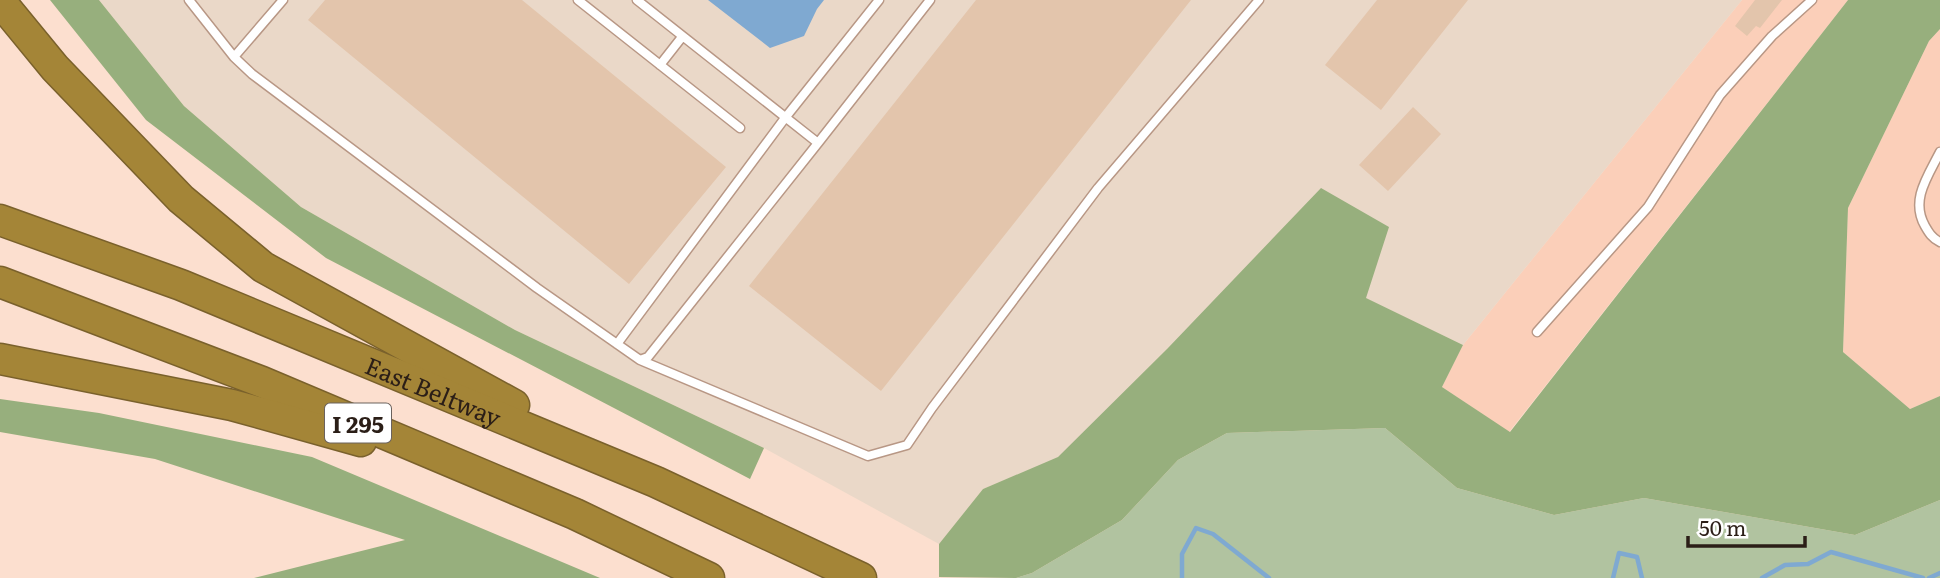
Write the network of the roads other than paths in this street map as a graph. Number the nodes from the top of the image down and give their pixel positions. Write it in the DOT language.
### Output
graph roads {
  1 [pos="189,0"];
  2 [pos="283,0"];
  3 [pos="578,0"];
  4 [pos="637,0"];
  5 [pos="879,0"];
  6 [pos="930,0"];
  7 [pos="1259,0"];
  8 [pos="1812,0"];
  9 [pos="0,1"];
  10 [pos="682,37"];
  11 [pos="234,57"];
  12 [pos="660,65"];
  13 [pos="785,118"];
  14 [pos="740,128"];
  15 [pos="818,143"];
  16 [pos="1940,152"];
  17 [pos="0,220"];
  18 [pos="1940,242"];
  19 [pos="0,282"];
  20 [pos="1536,332"];
  21 [pos="617,345"];
  22 [pos="0,359"];
  23 [pos="640,360"];
  24 [pos="483,475"];
  25 [pos="656,481"];
  26 [pos="709,578"];
  27 [pos="861,578"];
  1 -- 11 [label="lane"];
  2 -- 11 [label="lane"];
  3 -- 12 [label="lane"];
  4 -- 10 [label="lane"];
  5 -- 13 [label="lane"];
  6 -- 15 [label="lane"];
  7 -- 23 [label="lane"];
  8 -- 20 [label="lane"];
  9 -- 25 [label="highway"];
  10 -- 12 [label="lane"];
  10 -- 13 [label="lane"];
  11 -- 21 [label="lane"];
  12 -- 14 [label="lane"];
  13 -- 15 [label="lane"];
  13 -- 21 [label="lane"];
  15 -- 23 [label="lane"];
  16 -- 18 [label="lane"];
  17 -- 25 [label="highway, East Beltway / I 295"];
  19 -- 24 [label="highway, I 295"];
  21 -- 23 [label="lane"];
  22 -- 24 [label="highway"];
  24 -- 26 [label="highway, I 295"];
  25 -- 27 [label="highway, East Beltway / I 295"];
}
